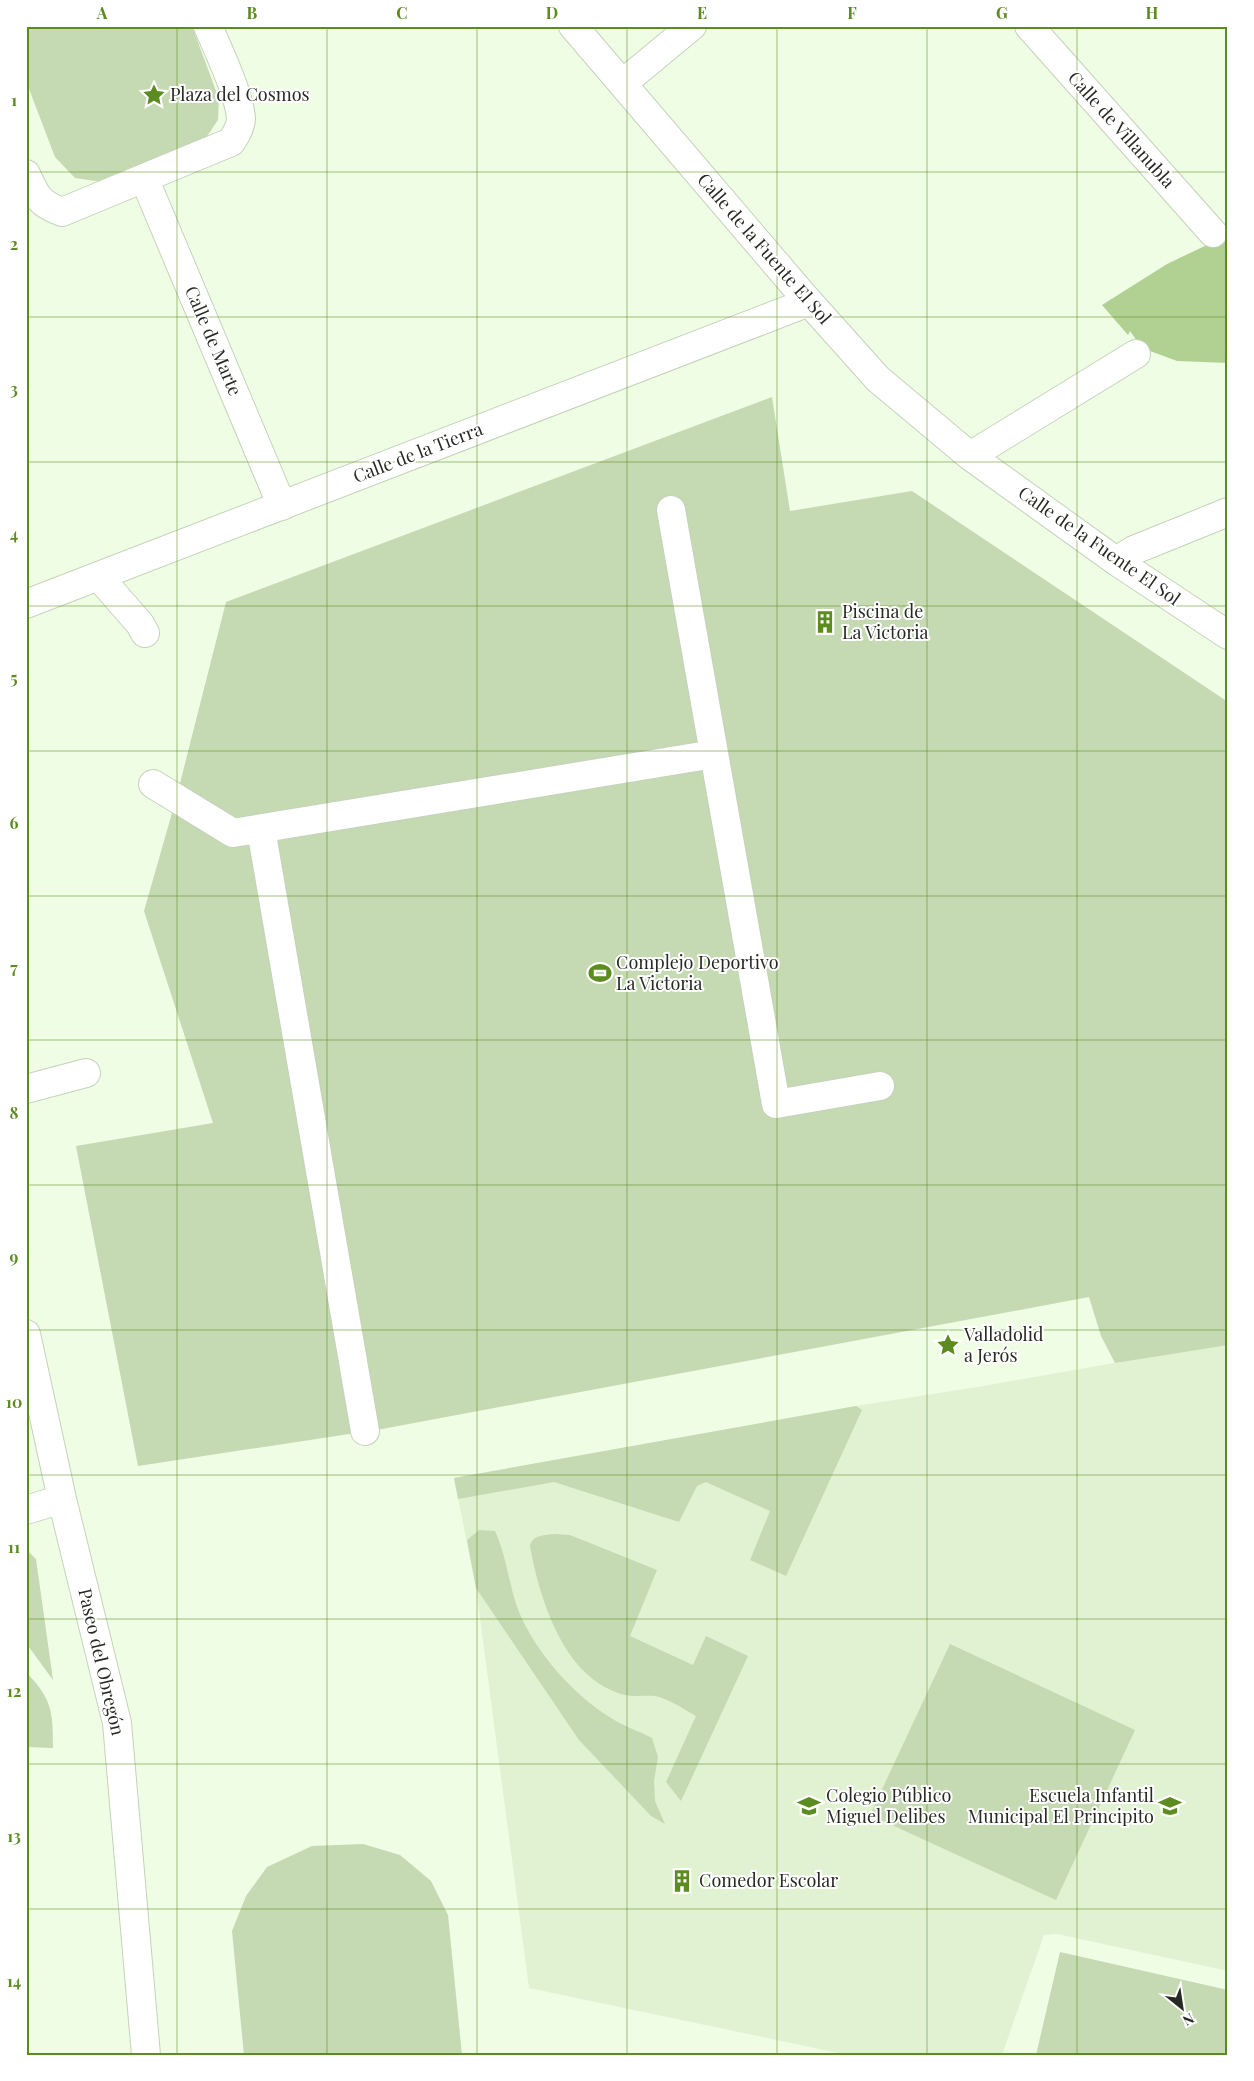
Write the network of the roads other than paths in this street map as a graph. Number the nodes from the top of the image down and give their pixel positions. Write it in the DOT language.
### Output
graph roads {
  1 [pos="208,26"];
  2 [pos="573,26"];
  3 [pos="692,26"];
  4 [pos="1029,26"];
  5 [pos="623,83"];
  6 [pos="26,174"];
  7 [pos="144,178"];
  8 [pos="1213,234"];
  9 [pos="809,302"];
  10 [pos="1136,354"];
  11 [pos="970,456"];
  12 [pos="282,506"];
  13 [pos="671,510"];
  14 [pos="1228,512"];
  15 [pos="1116,561"];
  16 [pos="99,577"];
  17 [pos="26,604"];
  18 [pos="145,634"];
  19 [pos="1228,635"];
  20 [pos="714,754"];
  21 [pos="154,784"];
  22 [pos="261,829"];
  23 [pos="86,1073"];
  24 [pos="880,1086"];
  25 [pos="26,1089"];
  26 [pos="26,1334"];
  27 [pos="365,1431"];
  28 [pos="62,1499"];
  29 [pos="26,1510"];
  30 [pos="146,2055"];
  1 -- 7 [label="street"];
  2 -- 5 [label="street, Calle de la Fuente El Sol"];
  3 -- 5 [label="street"];
  4 -- 8 [label="street, Calle de Villanubla"];
  5 -- 9 [label="street, Calle de la Fuente El Sol"];
  6 -- 7 [label="street"];
  7 -- 12 [label="street, Calle de Marte"];
  9 -- 11 [label="street, Calle de la Fuente El Sol"];
  9 -- 12 [label="street, Calle de la Tierra"];
  10 -- 11 [label="street"];
  11 -- 15 [label="street, Calle de la Fuente El Sol"];
  12 -- 16 [label="street, Calle de la Tierra"];
  13 -- 20 [label="street"];
  14 -- 15 [label="street"];
  15 -- 19 [label="street, Calle de la Fuente El Sol"];
  16 -- 17 [label="street, Calle de la Tierra"];
  16 -- 18 [label="street"];
  20 -- 22 [label="street"];
  20 -- 24 [label="street"];
  21 -- 22 [label="street"];
  22 -- 27 [label="street"];
  23 -- 25 [label="street"];
  26 -- 28 [label="street, Paseo del Obregón"];
  28 -- 29 [label="street"];
  28 -- 30 [label="street, Paseo del Obregón"];
}
